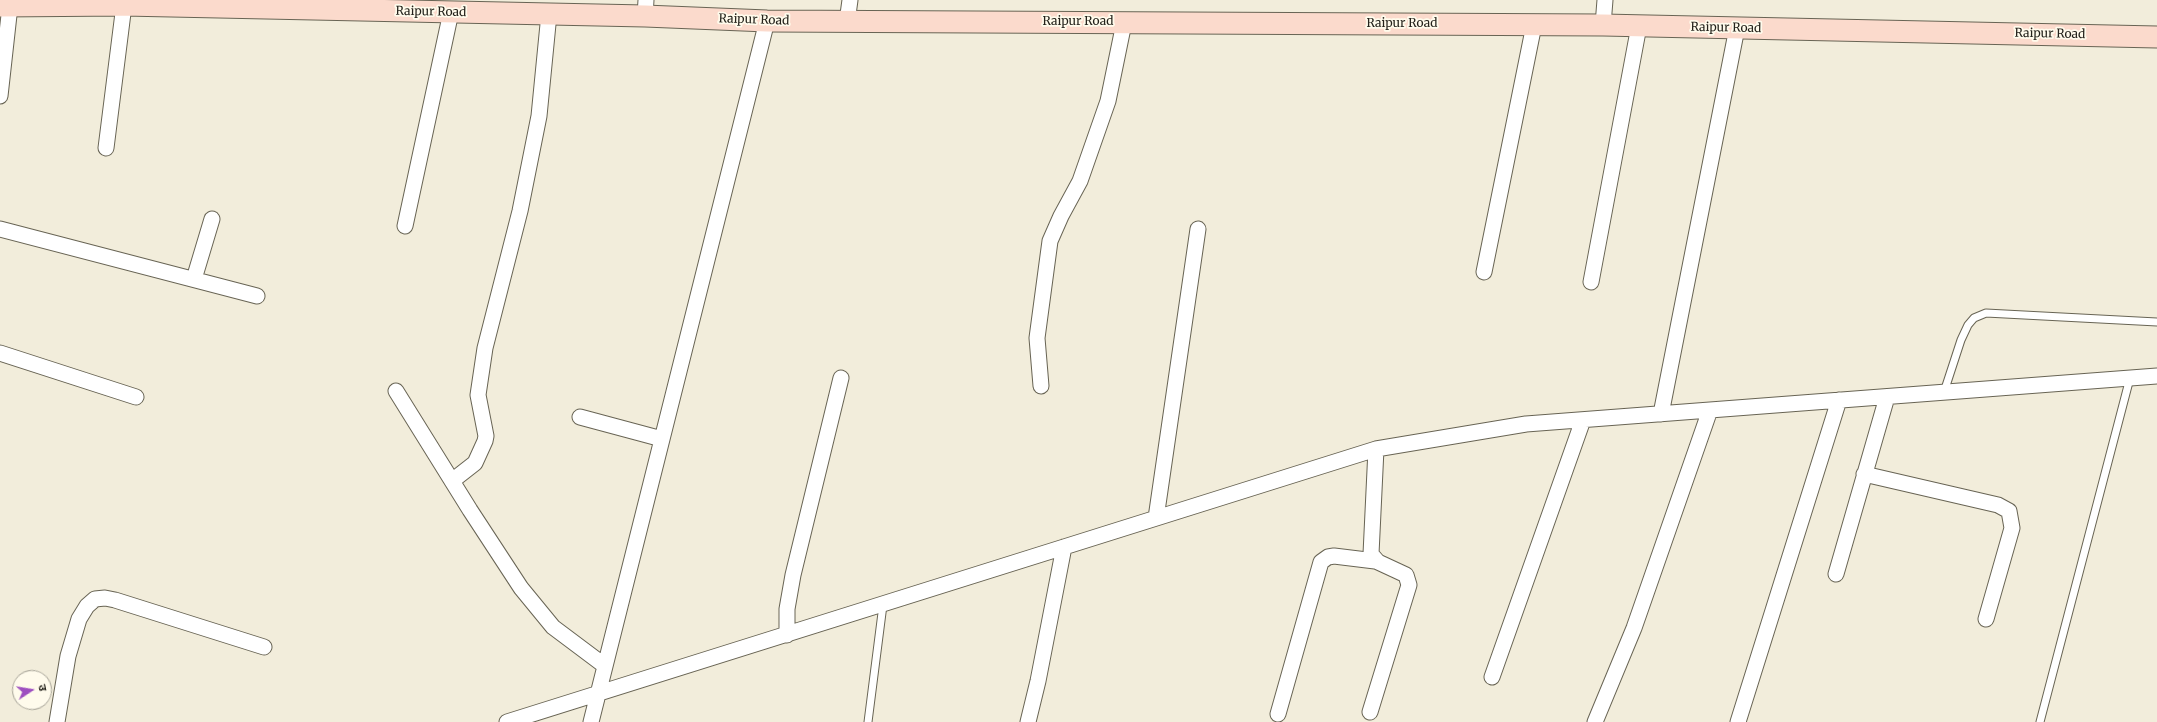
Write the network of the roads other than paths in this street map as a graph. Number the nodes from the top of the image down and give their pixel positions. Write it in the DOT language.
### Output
graph roads {
  1 [pos="850,0"];
  2 [pos="1605,0"];
  3 [pos="124,5"];
  4 [pos="276,5"];
  5 [pos="359,5"];
  6 [pos="5,6"];
  7 [pos="645,8"];
  8 [pos="451,12"];
  9 [pos="549,14"];
  10 [pos="767,21"];
  11 [pos="847,22"];
  12 [pos="1124,23"];
  13 [pos="1534,25"];
  14 [pos="1603,25"];
  15 [pos="1639,26"];
  16 [pos="1737,28"];
  17 [pos="2157,37"];
  18 [pos="0,96"];
  19 [pos="106,148"];
  20 [pos="212,219"];
  21 [pos="405,226"];
  22 [pos="0,229"];
  23 [pos="1198,229"];
  24 [pos="1484,272"];
  25 [pos="194,279"];
  26 [pos="1591,282"];
  27 [pos="257,296"];
  28 [pos="2157,322"];
  29 [pos="0,353"];
  30 [pos="2157,376"];
  31 [pos="842,378"];
  32 [pos="2130,378"];
  33 [pos="1041,386"];
  34 [pos="396,391"];
  35 [pos="1944,392"];
  36 [pos="136,397"];
  37 [pos="1886,397"];
  38 [pos="1839,400"];
  39 [pos="1710,410"];
  40 [pos="1661,414"];
  41 [pos="580,417"];
  42 [pos="1583,420"];
  43 [pos="662,439"];
  44 [pos="1376,449"];
  45 [pos="1864,474"];
  46 [pos="452,481"];
  47 [pos="1156,518"];
  48 [pos="1064,547"];
  49 [pos="1375,561"];
  50 [pos="1836,574"];
  51 [pos="883,605"];
  52 [pos="1986,619"];
  53 [pos="787,635"];
  54 [pos="264,647"];
  55 [pos="605,666"];
  56 [pos="1492,676"];
  57 [pos="598,695"];
  58 [pos="1370,712"];
  59 [pos="1278,714"];
  60 [pos="56,722"];
  61 [pos="508,722"];
  62 [pos="591,722"];
  63 [pos="868,722"];
  64 [pos="1028,722"];
  65 [pos="1595,722"];
  66 [pos="1738,722"];
  67 [pos="2040,722"];
  1 -- 11 [label="street"];
  2 -- 14 [label="street"];
  3 -- 4 [label="main road, Raipur Road"];
  3 -- 6 [label="main road, Raipur Road"];
  3 -- 19 [label="street"];
  4 -- 5 [label="main road, Raipur Road"];
  5 -- 8 [label="main road, Raipur Road"];
  6 -- 18 [label="street"];
  7 -- 9 [label="main road, Raipur Road"];
  7 -- 10 [label="main road, Raipur Road"];
  8 -- 9 [label="main road, Raipur Road"];
  8 -- 21 [label="street"];
  9 -- 46 [label="street"];
  10 -- 11 [label="main road, Raipur Road"];
  10 -- 43 [label="street"];
  11 -- 12 [label="main road, Raipur Road"];
  12 -- 13 [label="main road, Raipur Road"];
  12 -- 33 [label="street"];
  13 -- 14 [label="main road, Raipur Road"];
  13 -- 24 [label="street"];
  14 -- 15 [label="main road, Raipur Road"];
  15 -- 16 [label="main road, Raipur Road"];
  15 -- 26 [label="street"];
  16 -- 17 [label="main road, Raipur Road"];
  16 -- 40 [label="street"];
  20 -- 25 [label="street"];
  22 -- 25 [label="street"];
  23 -- 47 [label="street"];
  25 -- 27 [label="street"];
  28 -- 35 [label="lane"];
  29 -- 36 [label="street"];
  30 -- 32 [label="street"];
  31 -- 53 [label="street"];
  32 -- 35 [label="street"];
  32 -- 67 [label="lane"];
  34 -- 46 [label="street"];
  35 -- 37 [label="street"];
  37 -- 38 [label="street"];
  37 -- 45 [label="street"];
  38 -- 39 [label="street"];
  38 -- 66 [label="street"];
  39 -- 40 [label="street"];
  39 -- 65 [label="street"];
  40 -- 42 [label="street"];
  41 -- 43 [label="street"];
  42 -- 44 [label="street"];
  42 -- 56 [label="street"];
  43 -- 55 [label="street"];
  44 -- 47 [label="street"];
  44 -- 49 [label="street"];
  45 -- 50 [label="street"];
  45 -- 52 [label="street"];
  46 -- 55 [label="street"];
  47 -- 48 [label="street"];
  48 -- 51 [label="street"];
  48 -- 64 [label="street"];
  49 -- 58 [label="street"];
  49 -- 59 [label="street"];
  51 -- 53 [label="street"];
  51 -- 63 [label="lane"];
  53 -- 57 [label="street"];
  54 -- 60 [label="street"];
  55 -- 57 [label="street"];
  57 -- 61 [label="street"];
  57 -- 62 [label="street"];
}
